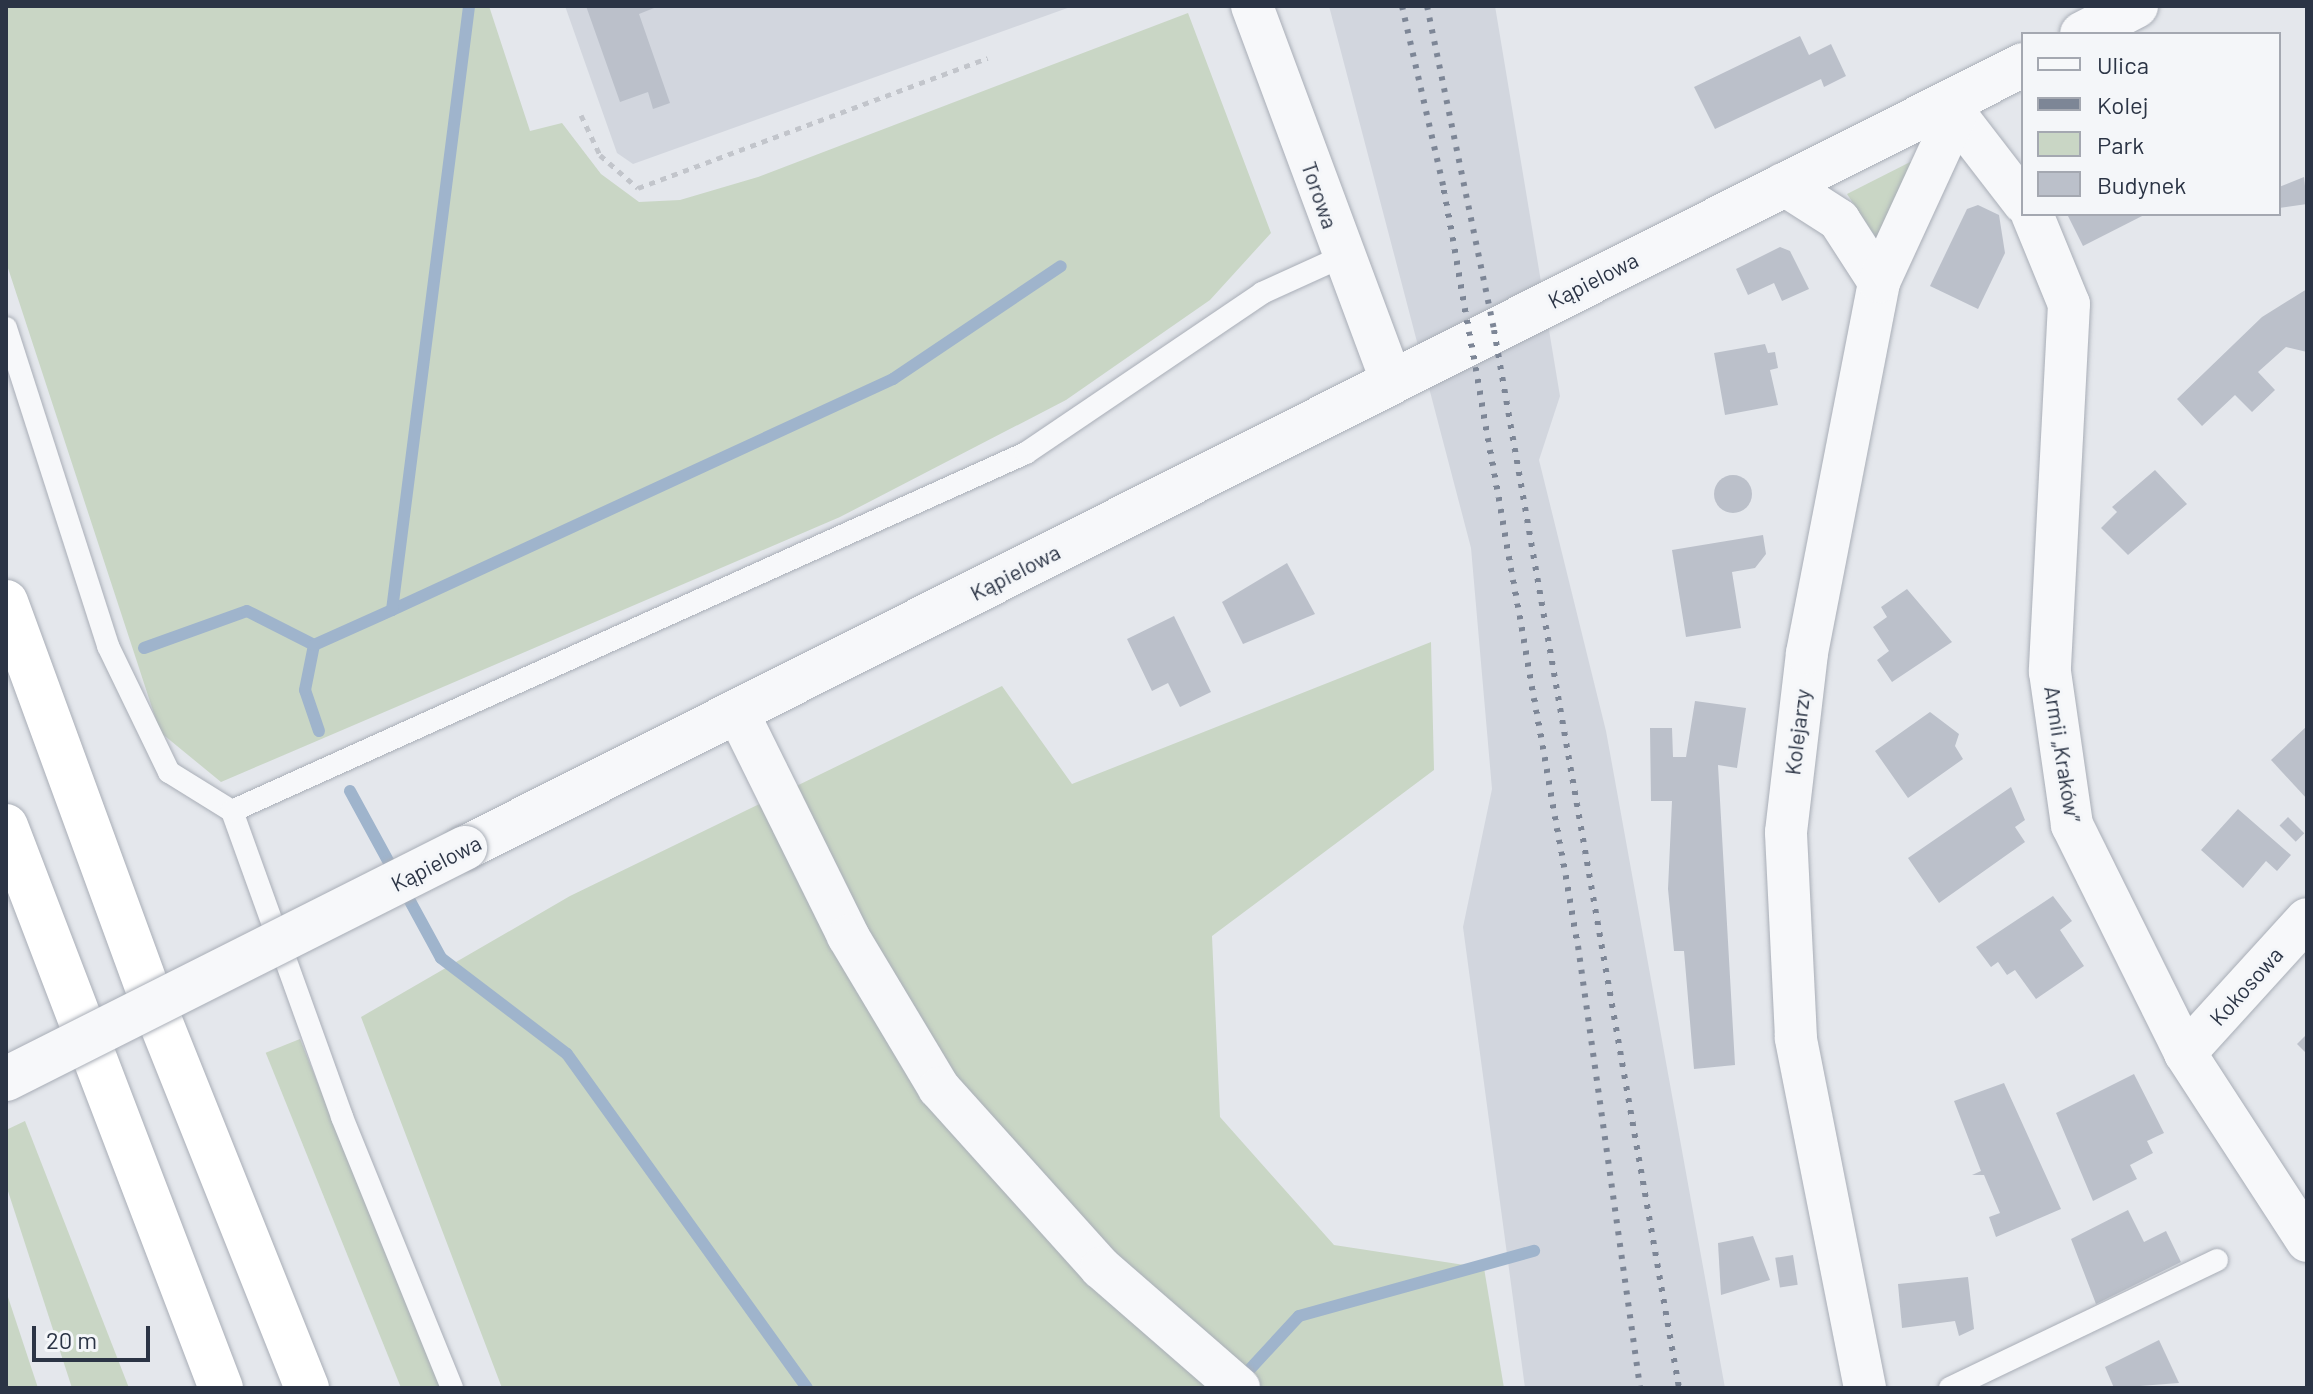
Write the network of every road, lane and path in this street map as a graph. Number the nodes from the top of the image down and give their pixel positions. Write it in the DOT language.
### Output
graph roads {
  1 [pos="1252,6"];
  2 [pos="2136,6"];
  3 [pos="2086,32"];
  4 [pos="988,58"];
  5 [pos="2021,66"];
  6 [pos="1961,105"];
  7 [pos="581,115"];
  8 [pos="1783,184"];
  9 [pos="2021,199"];
  10 [pos="2033,216"];
  11 [pos="1341,257"];
  12 [pos="1879,282"];
  13 [pos="6,328"];
  14 [pos="1392,383"];
  15 [pos="6,602"];
  16 [pos="737,711"];
  17 [pos="232,811"];
  18 [pos="6,826"];
  19 [pos="2307,919"];
  20 [pos="2185,1053"];
  21 [pos="6,1079"];
  22 [pos="2307,1241"];
  23 [pos="2217,1260"];
  24 [pos="1227,1378"];
  25 [pos="221,1388"];
  26 [pos="307,1388"];
  27 [pos="452,1388"];
  28 [pos="1865,1388"];
  29 [pos="1950,1388"];
  1 -- 11 [label="street, Torowa"];
  2 -- 3 [label="street"];
  4 -- 7 [label="path"];
  5 -- 6 [label="street, Kąpielowa"];
  6 -- 8 [label="street, Kąpielowa"];
  6 -- 9 [label="street"];
  6 -- 12 [label="street, Kolejarzy"];
  8 -- 12 [label="street"];
  8 -- 14 [label="street, Kąpielowa"];
  10 -- 20 [label="street, Armii „Kraków”"];
  11 -- 14 [label="street, Torowa"];
  11 -- 17 [label="lane"];
  12 -- 28 [label="street, Kolejarzy"];
  13 -- 17 [label="lane"];
  14 -- 16 [label="street, Kąpielowa"];
  15 -- 26 [label="highway"];
  16 -- 21 [label="street, Kąpielowa, bridge"];
  16 -- 24 [label="street"];
  17 -- 27 [label="lane"];
  18 -- 25 [label="highway"];
  19 -- 20 [label="street, Kokosowa"];
  20 -- 22 [label="street, Armii „Kraków”"];
  23 -- 29 [label="lane"];
}
